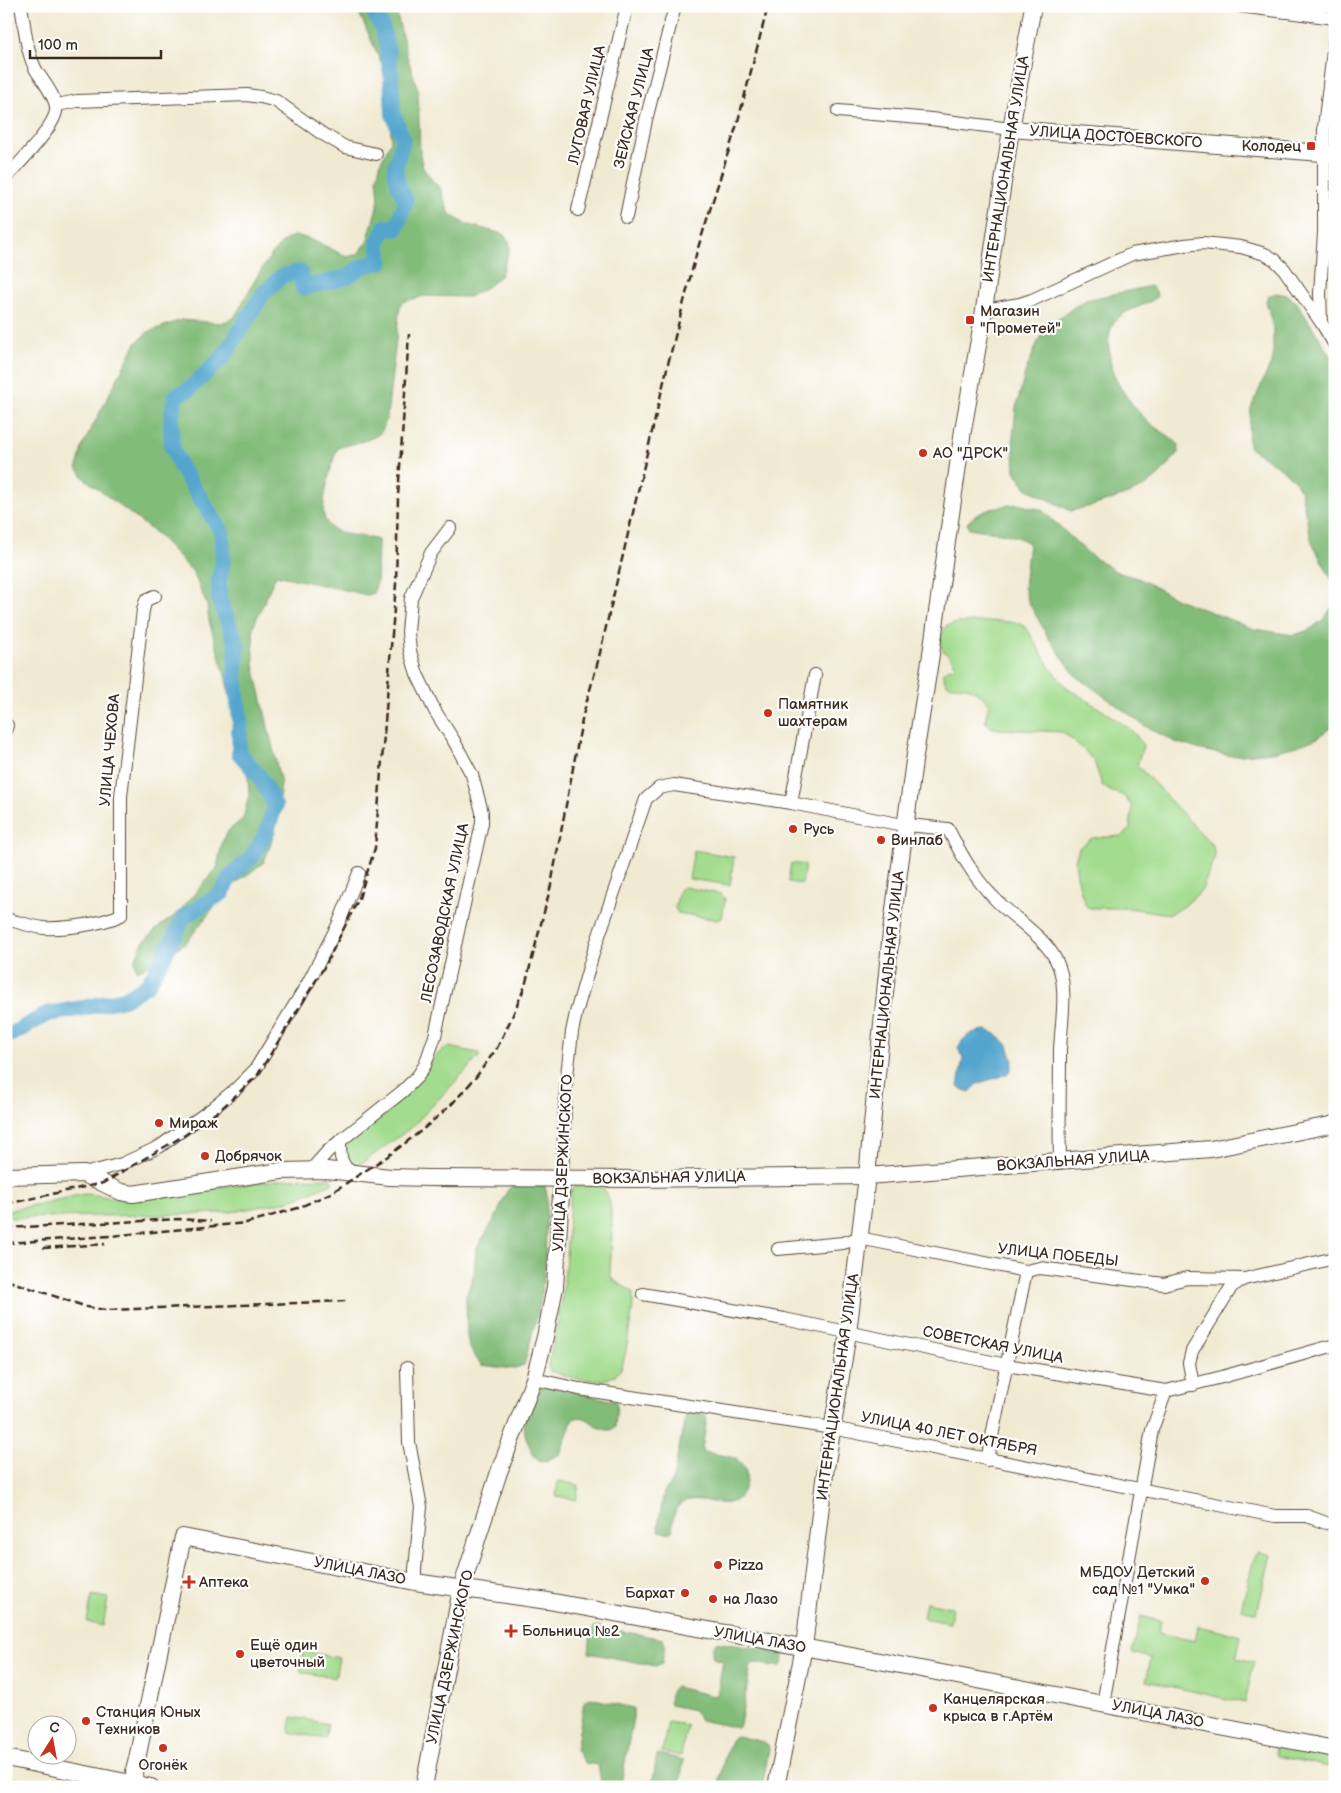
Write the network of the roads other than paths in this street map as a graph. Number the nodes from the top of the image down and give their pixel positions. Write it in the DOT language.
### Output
graph roads {
  1 [pos="21,6"];
  2 [pos="627,6"];
  3 [pos="675,6"];
  4 [pos="1033,6"];
  5 [pos="1239,6"];
  6 [pos="1309,11"];
  7 [pos="1335,18"];
  8 [pos="1335,35"];
  9 [pos="57,105"];
  10 [pos="838,112"];
  11 [pos="1011,129"];
  12 [pos="376,154"];
  13 [pos="1329,154"];
  14 [pos="6,178"];
  15 [pos="578,210"];
  16 [pos="626,217"];
  17 [pos="1329,233"];
  18 [pos="984,310"];
  19 [pos="1321,322"];
  20 [pos="1335,345"];
  21 [pos="450,528"];
  22 [pos="155,596"];
  23 [pos="815,675"];
  24 [pos="6,725"];
  25 [pos="6,729"];
  26 [pos="790,803"];
  27 [pos="905,825"];
  28 [pos="359,873"];
  29 [pos="6,919"];
  30 [pos="1335,1124"];
  31 [pos="340,1141"];
  32 [pos="1060,1161"];
  33 [pos="310,1171"];
  34 [pos="351,1173"];
  35 [pos="84,1174"];
  36 [pos="6,1176"];
  37 [pos="867,1176"];
  38 [pos="562,1179"];
  39 [pos="859,1238"];
  40 [pos="778,1250"];
  41 [pos="1335,1258"];
  42 [pos="1026,1271"];
  43 [pos="1244,1279"];
  44 [pos="643,1294"];
  45 [pos="848,1333"];
  46 [pos="1335,1345"];
  47 [pos="1006,1365"];
  48 [pos="407,1368"];
  49 [pos="534,1379"];
  50 [pos="1193,1385"];
  51 [pos="1166,1391"];
  52 [pos="832,1428"];
  53 [pos="987,1460"];
  54 [pos="1142,1488"];
  55 [pos="1326,1523"];
  56 [pos="416,1582"];
  57 [pos="461,1589"];
  58 [pos="804,1648"];
  59 [pos="1103,1704"];
  60 [pos="1335,1749"];
  61 [pos="6,1758"];
  62 [pos="140,1786"];
  63 [pos="424,1787"];
  64 [pos="776,1787"];
  1 -- 9 [label="street"];
  2 -- 15 [label="street, ЛУГОВАЯ УЛИЦА"];
  3 -- 16 [label="street, ЗЕЙСКАЯ УЛИЦА"];
  4 -- 11 [label="main road, ИНТЕРНАЦИОНАЛЬНАЯ УЛИЦА"];
  5 -- 6 [label="street"];
  6 -- 7 [label="street"];
  8 -- 13 [label="street"];
  9 -- 12 [label="street"];
  9 -- 14 [label="street"];
  10 -- 11 [label="street, УЛИЦА ДОСТОЕВСКОГО"];
  11 -- 13 [label="main road, УЛИЦА ДОСТОЕВСКОГО"];
  11 -- 18 [label="main road, ИНТЕРНАЦИОНАЛЬНАЯ УЛИЦА"];
  13 -- 17 [label="street"];
  17 -- 19 [label="street"];
  18 -- 19 [label="street"];
  18 -- 27 [label="main road, ИНТЕРНАЦИОНАЛЬНАЯ УЛИЦА"];
  19 -- 20 [label="street"];
  21 -- 31 [label="street, ЛЕСОЗАВОДСКАЯ УЛИЦА"];
  22 -- 29 [label="street, УЛИЦА ЧЕХОВА"];
  23 -- 26 [label="street"];
  24 -- 25 [label="street"];
  26 -- 27 [label="street, УЛИЦА ДЗЕРЖИНСКОГО"];
  26 -- 38 [label="street, УЛИЦА ДЗЕРЖИНСКОГО"];
  27 -- 32 [label="street, УЛИЦА ДЗЕРЖИНСКОГО"];
  27 -- 37 [label="main road, ИНТЕРНАЦИОНАЛЬНАЯ УЛИЦА"];
  28 -- 35 [label="street"];
  30 -- 32 [label="main road, ВОКЗАЛЬНАЯ УЛИЦА"];
  31 -- 33 [label="street, ЛЕСОЗАВОДСКАЯ УЛИЦА"];
  31 -- 34 [label="street"];
  32 -- 37 [label="main road, ВОКЗАЛЬНАЯ УЛИЦА"];
  33 -- 34 [label="main road, ВОКЗАЛЬНАЯ УЛИЦА"];
  33 -- 35 [label="main road, ВОКЗАЛЬНАЯ УЛИЦА"];
  34 -- 38 [label="main road, ВОКЗАЛЬНАЯ УЛИЦА"];
  35 -- 36 [label="main road, ВОКЗАЛЬНАЯ УЛИЦА"];
  37 -- 38 [label="main road, ВОКЗАЛЬНАЯ УЛИЦА"];
  37 -- 39 [label="main road, ИНТЕРНАЦИОНАЛЬНАЯ УЛИЦА"];
  38 -- 49 [label="main road, УЛИЦА ДЗЕРЖИНСКОГО"];
  39 -- 40 [label="street, УЛИЦА ПОБЕДЫ"];
  39 -- 42 [label="street, УЛИЦА ПОБЕДЫ"];
  39 -- 45 [label="main road, ИНТЕРНАЦИОНАЛЬНАЯ УЛИЦА"];
  41 -- 43 [label="street, УЛИЦА ПОБЕДЫ"];
  42 -- 43 [label="street, УЛИЦА ПОБЕДЫ"];
  42 -- 47 [label="street"];
  43 -- 50 [label="street"];
  44 -- 45 [label="street, СОВЕТСКАЯ УЛИЦА"];
  45 -- 47 [label="street, СОВЕТСКАЯ УЛИЦА"];
  45 -- 52 [label="main road, ИНТЕРНАЦИОНАЛЬНАЯ УЛИЦА"];
  46 -- 50 [label="street, СОВЕТСКАЯ УЛИЦА"];
  47 -- 51 [label="street, СОВЕТСКАЯ УЛИЦА"];
  47 -- 53 [label="street"];
  48 -- 56 [label="street"];
  49 -- 52 [label="street, УЛИЦА 40 ЛЕТ ОКТЯБРЯ"];
  49 -- 57 [label="main road, УЛИЦА ДЗЕРЖИНСКОГО"];
  50 -- 51 [label="street, СОВЕТСКАЯ УЛИЦА"];
  51 -- 54 [label="street"];
  52 -- 53 [label="street, УЛИЦА 40 ЛЕТ ОКТЯБРЯ"];
  52 -- 58 [label="main road, ИНТЕРНАЦИОНАЛЬНАЯ УЛИЦА"];
  53 -- 54 [label="street, УЛИЦА 40 ЛЕТ ОКТЯБРЯ"];
  54 -- 55 [label="street, УЛИЦА 40 ЛЕТ ОКТЯБРЯ"];
  54 -- 59 [label="street"];
  56 -- 57 [label="main road, УЛИЦА ЛАЗО"];
  56 -- 62 [label="main road, УЛИЦА ЛАЗО"];
  57 -- 58 [label="main road, УЛИЦА ЛАЗО"];
  57 -- 63 [label="main road, УЛИЦА ДЗЕРЖИНСКОГО"];
  58 -- 59 [label="main road, УЛИЦА ЛАЗО"];
  58 -- 64 [label="main road, ИНТЕРНАЦИОНАЛЬНАЯ УЛИЦА"];
  59 -- 60 [label="main road, УЛИЦА ЛАЗО"];
  61 -- 62 [label="main road"];
}
